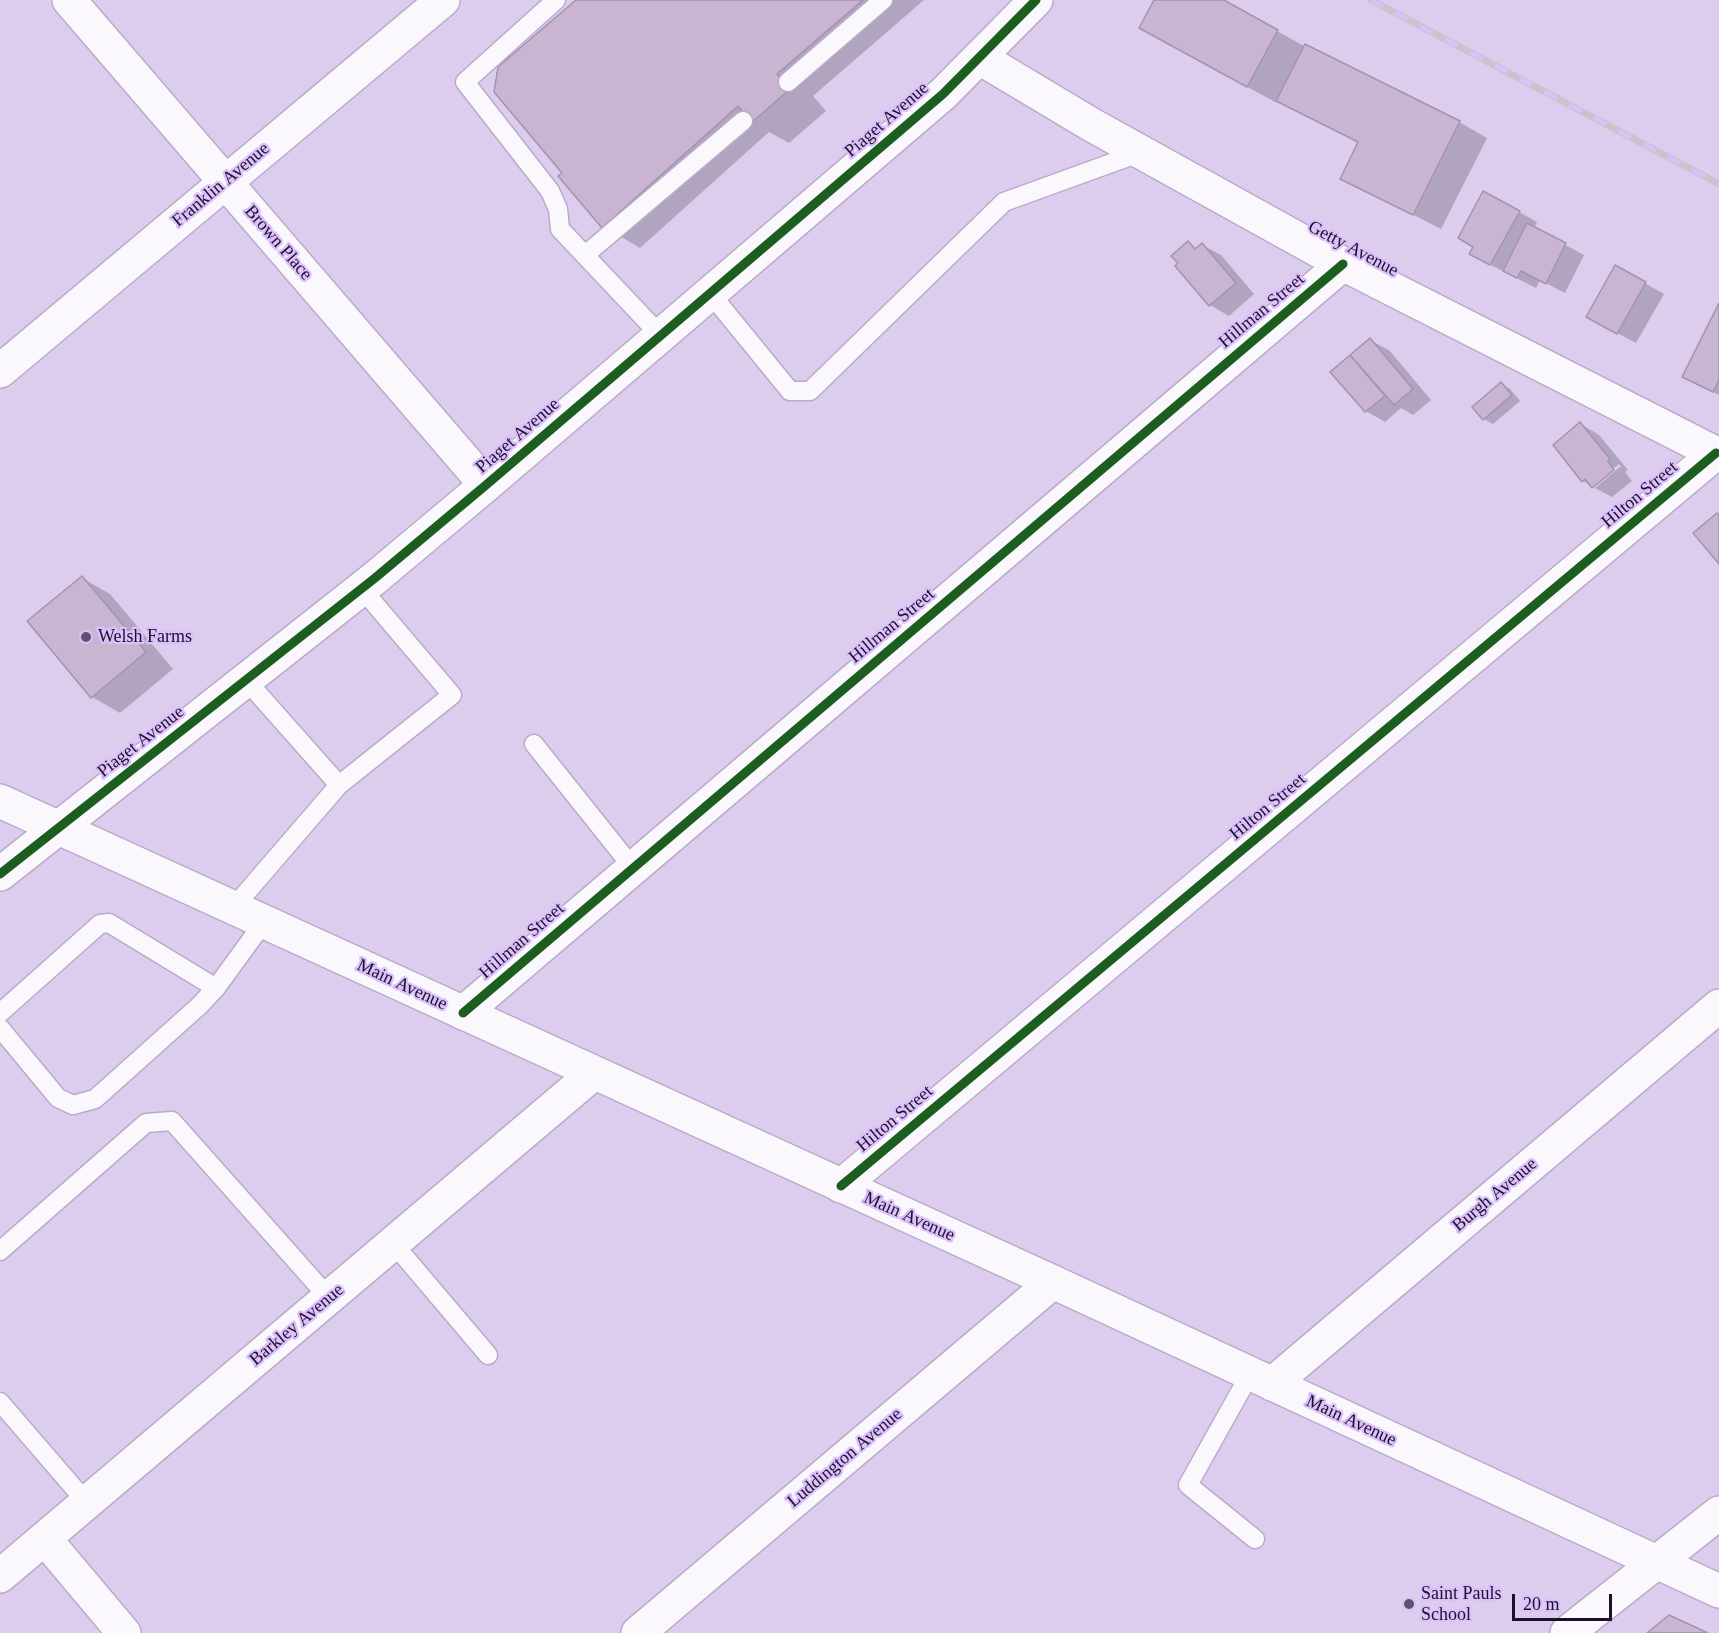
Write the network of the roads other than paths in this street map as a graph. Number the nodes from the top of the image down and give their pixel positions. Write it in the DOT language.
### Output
graph roads {
  1 [pos="69,0"];
  2 [pos="443,0"];
  3 [pos="556,0"];
  4 [pos="883,0"];
  5 [pos="1036,0"];
  6 [pos="980,57"];
  7 [pos="788,82"];
  8 [pos="743,121"];
  9 [pos="1142,152"];
  10 [pos="226,182"];
  11 [pos="585,255"];
  12 [pos="1343,264"];
  13 [pos="710,293"];
  14 [pos="661,336"];
  15 [pos="0,371"];
  16 [pos="1717,454"];
  17 [pos="486,485"];
  18 [pos="362,589"];
  19 [pos="246,680"];
  20 [pos="534,744"];
  21 [pos="339,785"];
  22 [pos="0,801"];
  23 [pos="58,828"];
  24 [pos="633,868"];
  25 [pos="0,874"];
  26 [pos="233,908"];
  27 [pos="264,922"];
  28 [pos="216,988"];
  29 [pos="1719,1006"];
  30 [pos="0,1013"];
  31 [pos="463,1013"];
  32 [pos="0,1028"];
  33 [pos="594,1073"];
  34 [pos="841,1186"];
  35 [pos="393,1243"];
  36 [pos="0,1251"];
  37 [pos="1053,1282"];
  38 [pos="329,1298"];
  39 [pos="488,1354"];
  40 [pos="1261,1379"];
  41 [pos="0,1402"];
  42 [pos="87,1503"];
  43 [pos="1719,1513"];
  44 [pos="45,1539"];
  45 [pos="1255,1539"];
  46 [pos="1657,1562"];
  47 [pos="0,1576"];
  48 [pos="1719,1591"];
  49 [pos="124,1633"];
  50 [pos="638,1633"];
  51 [pos="1567,1633"];
  1 -- 10 [label="street, Brown Place"];
  2 -- 10 [label="street, Franklin Avenue"];
  3 -- 11 [label="lane"];
  4 -- 7 [label="lane"];
  5 -- 6 [label="street, Piaget Avenue"];
  6 -- 9 [label="street, Getty Avenue"];
  6 -- 13 [label="street, Piaget Avenue"];
  8 -- 11 [label="lane"];
  9 -- 12 [label="street, Getty Avenue"];
  9 -- 13 [label="lane"];
  10 -- 15 [label="street, Franklin Avenue"];
  10 -- 17 [label="street, Brown Place"];
  11 -- 14 [label="lane"];
  12 -- 16 [label="street, Getty Avenue"];
  12 -- 24 [label="street, Hillman Street"];
  13 -- 14 [label="street, Piaget Avenue"];
  14 -- 17 [label="street, Piaget Avenue"];
  16 -- 34 [label="street, Hilton Street"];
  17 -- 18 [label="street, Piaget Avenue"];
  18 -- 19 [label="street, Piaget Avenue"];
  18 -- 21 [label="lane"];
  19 -- 21 [label="lane"];
  19 -- 23 [label="street, Piaget Avenue"];
  20 -- 24 [label="lane"];
  21 -- 26 [label="lane"];
  22 -- 23 [label="street, Main Avenue"];
  23 -- 25 [label="street, Piaget Avenue"];
  23 -- 26 [label="street, Main Avenue"];
  24 -- 31 [label="street, Hillman Street"];
  26 -- 27 [label="street, Main Avenue"];
  27 -- 28 [label="lane"];
  27 -- 31 [label="street, Main Avenue"];
  28 -- 30 [label="lane"];
  28 -- 32 [label="lane"];
  29 -- 40 [label="street, Burgh Avenue"];
  31 -- 33 [label="street, Main Avenue"];
  33 -- 34 [label="street, Main Avenue"];
  33 -- 35 [label="street, Barkley Avenue"];
  34 -- 37 [label="street, Main Avenue"];
  35 -- 38 [label="street, Barkley Avenue"];
  35 -- 39 [label="lane"];
  36 -- 38 [label="lane"];
  37 -- 40 [label="street, Main Avenue"];
  37 -- 50 [label="street, Luddington Avenue"];
  38 -- 42 [label="street, Barkley Avenue"];
  40 -- 45 [label="lane"];
  40 -- 46 [label="street, Main Avenue"];
  41 -- 42 [label="lane"];
  42 -- 44 [label="street, Barkley Avenue"];
  43 -- 46 [label="street"];
  44 -- 47 [label="street, Barkley Avenue"];
  44 -- 49 [label="street"];
  46 -- 48 [label="street, Main Avenue"];
  46 -- 51 [label="street"];
}
